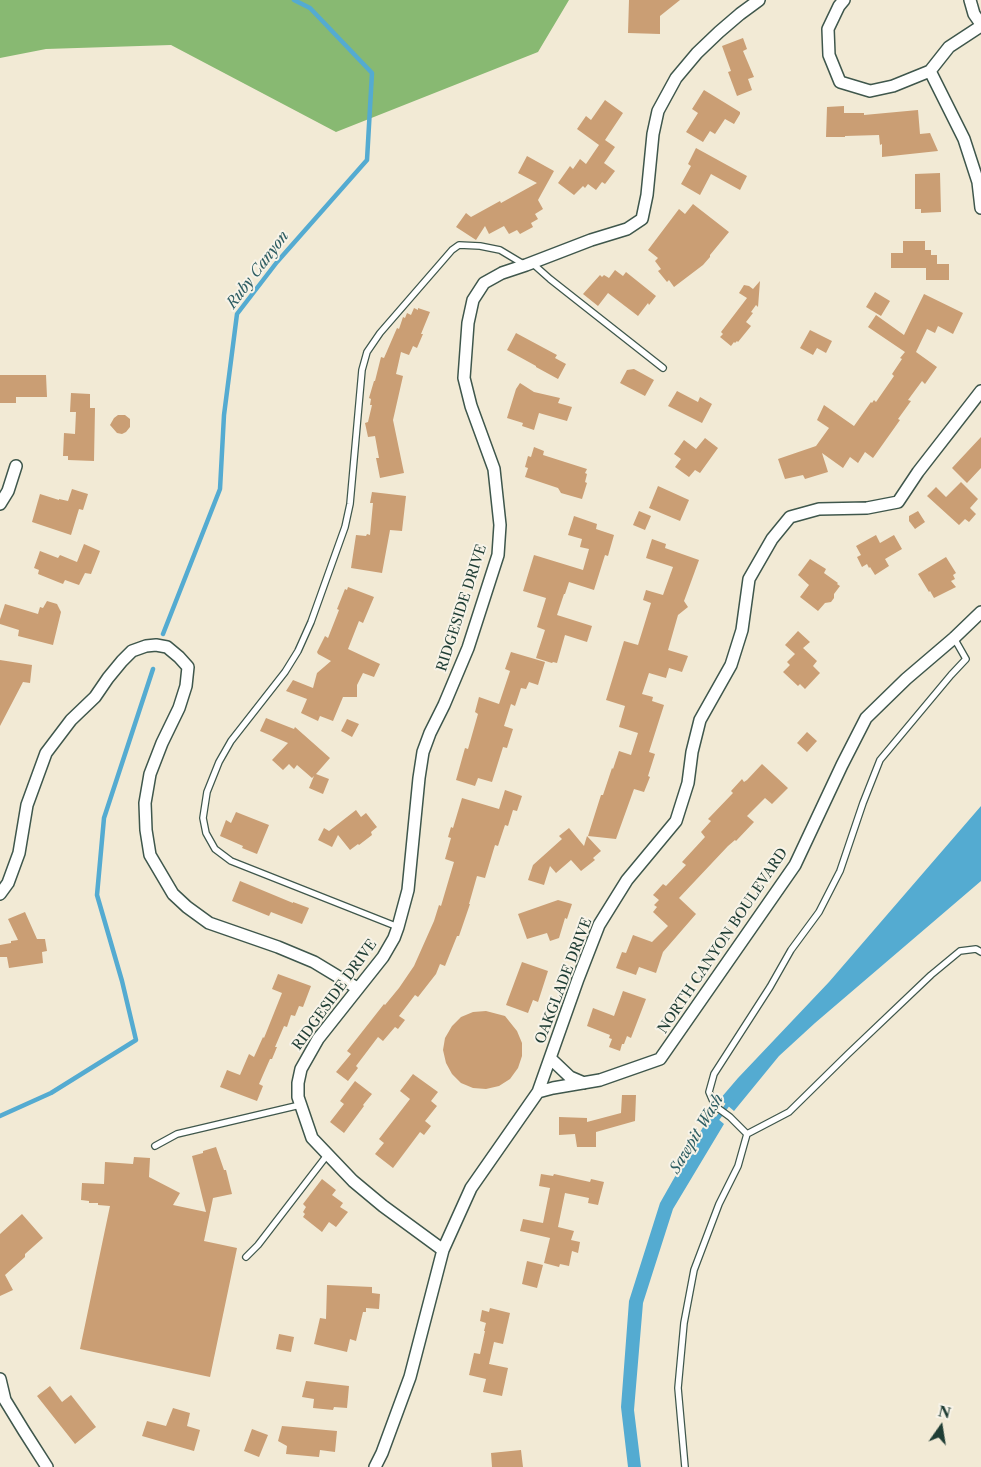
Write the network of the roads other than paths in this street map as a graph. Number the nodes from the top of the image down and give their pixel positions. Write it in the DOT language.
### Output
graph roads {
  1 [pos="759,0"];
  2 [pos="844,0"];
  3 [pos="970,0"];
  4 [pos="981,25"];
  5 [pos="930,71"];
  6 [pos="981,208"];
  7 [pos="529,264"];
  8 [pos="663,368"];
  9 [pos="981,391"];
  10 [pos="16,466"];
  11 [pos="0,504"];
  12 [pos="981,612"];
  13 [pos="954,638"];
  14 [pos="0,894"];
  15 [pos="398,927"];
  16 [pos="981,952"];
  17 [pos="357,988"];
  18 [pos="550,1058"];
  19 [pos="584,1083"];
  20 [pos="538,1092"];
  21 [pos="300,1105"];
  22 [pos="747,1134"];
  23 [pos="155,1146"];
  24 [pos="328,1154"];
  25 [pos="442,1250"];
  26 [pos="246,1257"];
  27 [pos="0,1379"];
  28 [pos="48,1467"];
  29 [pos="375,1467"];
  30 [pos="685,1467"];
  1 -- 7 [label="street, RIDGESIDE DRIVE"];
  2 -- 5 [label="street"];
  3 -- 4 [label="street"];
  4 -- 5 [label="street"];
  5 -- 6 [label="street"];
  7 -- 8 [label="lane"];
  7 -- 15 [label="street, RIDGESIDE DRIVE"];
  7 -- 15 [label="lane"];
  9 -- 18 [label="street, OAKGLADE DRIVE"];
  10 -- 11 [label="street"];
  12 -- 13 [label="street, NORTH CANYON BOULEVARD"];
  13 -- 19 [label="street, NORTH CANYON BOULEVARD"];
  13 -- 22 [label="lane"];
  14 -- 17 [label="street"];
  15 -- 17 [label="street, RIDGESIDE DRIVE"];
  16 -- 22 [label="lane"];
  17 -- 21 [label="street, RIDGESIDE DRIVE"];
  18 -- 19 [label="street"];
  18 -- 20 [label="street, OAKGLADE DRIVE"];
  19 -- 20 [label="street, NORTH CANYON BOULEVARD"];
  20 -- 25 [label="street"];
  21 -- 23 [label="lane"];
  21 -- 24 [label="street, RIDGESIDE DRIVE"];
  22 -- 30 [label="lane"];
  24 -- 25 [label="street, RIDGESIDE DRIVE"];
  24 -- 26 [label="lane"];
  25 -- 29 [label="street"];
  27 -- 28 [label="street"];
}
